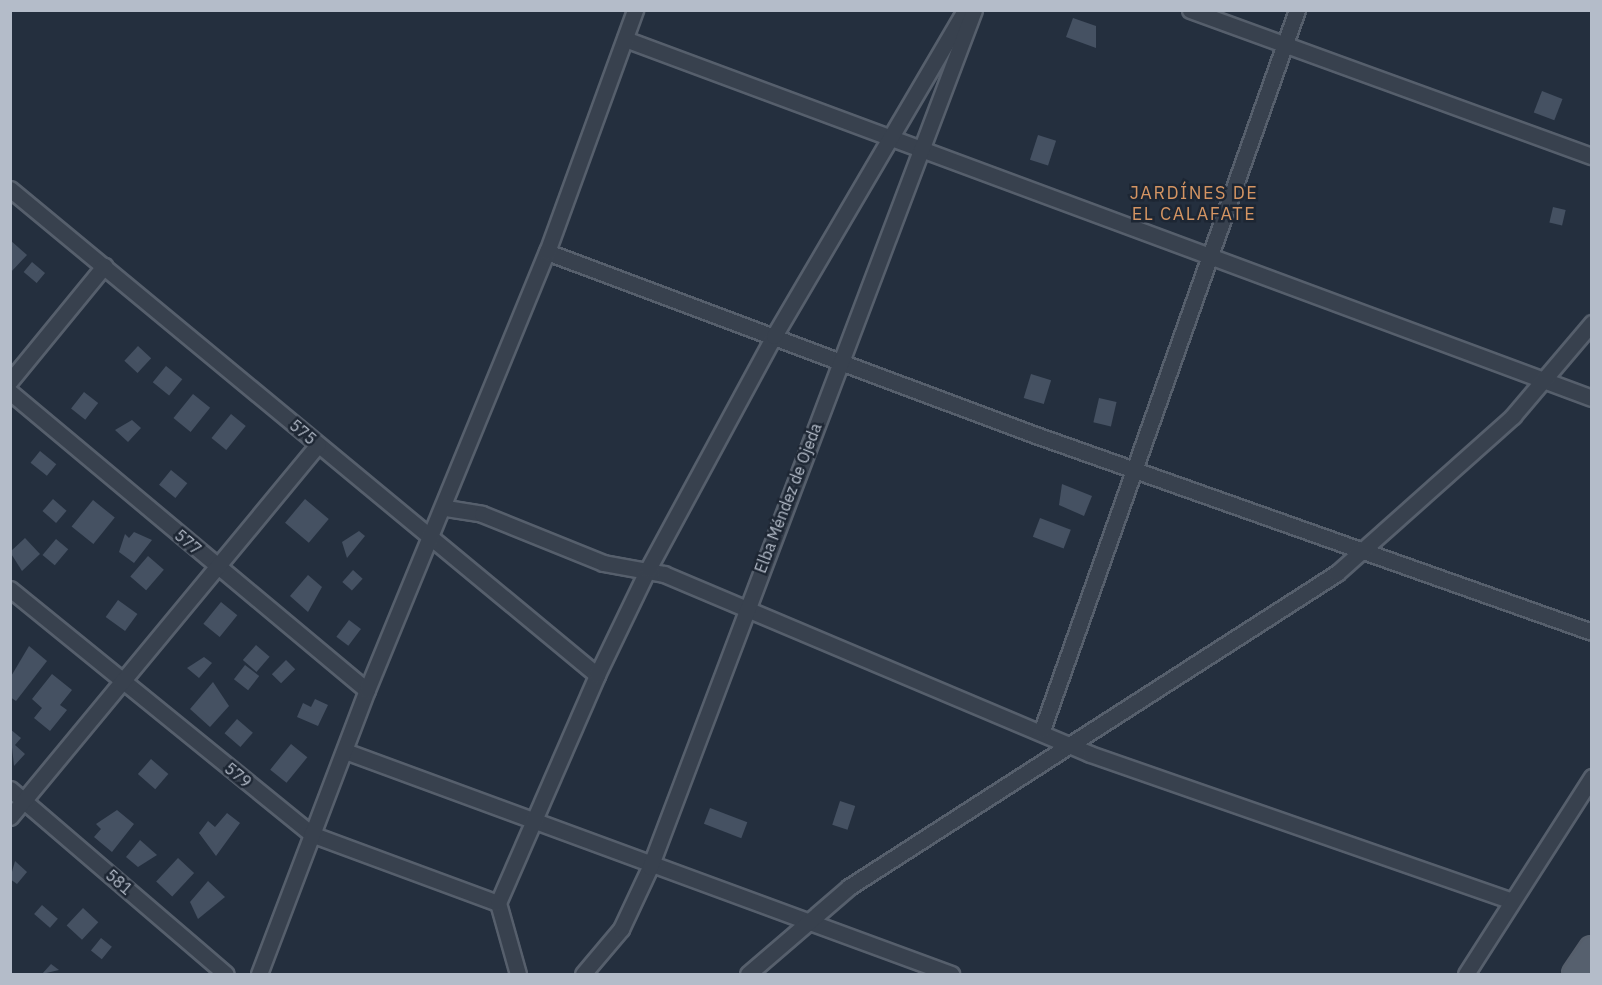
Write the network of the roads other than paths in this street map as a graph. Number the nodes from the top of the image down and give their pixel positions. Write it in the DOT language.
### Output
graph roads {
  1 [pos="635,10"];
  2 [pos="965,10"];
  3 [pos="974,10"];
  4 [pos="1190,10"];
  5 [pos="1297,10"];
  6 [pos="625,39"];
  7 [pos="1286,45"];
  8 [pos="890,139"];
  9 [pos="922,151"];
  10 [pos="1592,156"];
  11 [pos="10,189"];
  12 [pos="547,252"];
  13 [pos="1209,257"];
  14 [pos="104,267"];
  15 [pos="1592,323"];
  16 [pos="774,336"];
  17 [pos="840,359"];
  18 [pos="1545,380"];
  19 [pos="10,381"];
  20 [pos="10,392"];
  21 [pos="1592,398"];
  22 [pos="318,445"];
  23 [pos="1134,470"];
  24 [pos="446,508"];
  25 [pos="433,541"];
  26 [pos="1365,550"];
  27 [pos="217,567"];
  28 [pos="648,569"];
  29 [pos="10,589"];
  30 [pos="745,612"];
  31 [pos="1592,632"];
  32 [pos="597,675"];
  33 [pos="123,681"];
  34 [pos="367,690"];
  35 [pos="1042,729"];
  36 [pos="1072,746"];
  37 [pos="345,752"];
  38 [pos="1592,777"];
  39 [pos="10,789"];
  40 [pos="24,801"];
  41 [pos="10,818"];
  42 [pos="532,821"];
  43 [pos="311,834"];
  44 [pos="650,867"];
  45 [pos="1511,901"];
  46 [pos="498,903"];
  47 [pos="804,920"];
  48 [pos="1592,949"];
  49 [pos="226,975"];
  50 [pos="259,975"];
  51 [pos="518,975"];
  52 [pos="583,975"];
  53 [pos="748,975"];
  54 [pos="951,975"];
  55 [pos="1466,975"];
  56 [pos="1575,975"];
  1 -- 6 [label="street"];
  2 -- 8 [label="street"];
  3 -- 9 [label="street, Elba Méndez de Ojeda"];
  4 -- 7 [label="street"];
  5 -- 7 [label="street"];
  6 -- 8 [label="street"];
  6 -- 12 [label="street"];
  7 -- 10 [label="street"];
  7 -- 13 [label="street"];
  8 -- 9 [label="street"];
  8 -- 16 [label="street"];
  9 -- 13 [label="street"];
  9 -- 17 [label="street, Elba Méndez de Ojeda"];
  11 -- 14 [label="street, 575"];
  12 -- 16 [label="street"];
  12 -- 24 [label="street"];
  13 -- 18 [label="street"];
  13 -- 23 [label="street"];
  14 -- 19 [label="street"];
  14 -- 22 [label="street, 575"];
  15 -- 18 [label="street"];
  16 -- 17 [label="street"];
  16 -- 28 [label="street"];
  17 -- 23 [label="street"];
  17 -- 30 [label="street, Elba Méndez de Ojeda"];
  18 -- 21 [label="street"];
  18 -- 26 [label="street"];
  20 -- 27 [label="street, 577"];
  22 -- 25 [label="street, 575"];
  22 -- 27 [label="street"];
  23 -- 26 [label="street"];
  23 -- 35 [label="street"];
  24 -- 25 [label="street"];
  24 -- 28 [label="street"];
  25 -- 32 [label="street, 575"];
  25 -- 34 [label="street"];
  26 -- 31 [label="street"];
  26 -- 36 [label="street"];
  27 -- 33 [label="street"];
  27 -- 34 [label="street, 577"];
  28 -- 30 [label="street"];
  28 -- 32 [label="street"];
  29 -- 33 [label="street, 579"];
  30 -- 35 [label="street"];
  30 -- 44 [label="street, Elba Méndez de Ojeda"];
  32 -- 42 [label="street"];
  33 -- 40 [label="street"];
  33 -- 43 [label="street, 579"];
  34 -- 37 [label="street"];
  35 -- 36 [label="street"];
  36 -- 45 [label="street"];
  36 -- 47 [label="street"];
  37 -- 42 [label="street"];
  37 -- 43 [label="street"];
  38 -- 45 [label="street"];
  39 -- 40 [label="street, 581"];
  40 -- 41 [label="street"];
  40 -- 49 [label="street, 581"];
  42 -- 44 [label="street"];
  42 -- 46 [label="street"];
  43 -- 46 [label="street, 579"];
  43 -- 50 [label="street"];
  44 -- 47 [label="street"];
  44 -- 52 [label="street, Elba Méndez de Ojeda"];
  45 -- 55 [label="street"];
  46 -- 51 [label="street"];
  47 -- 53 [label="street"];
  47 -- 54 [label="street"];
  48 -- 56 [label="main road"];
}
